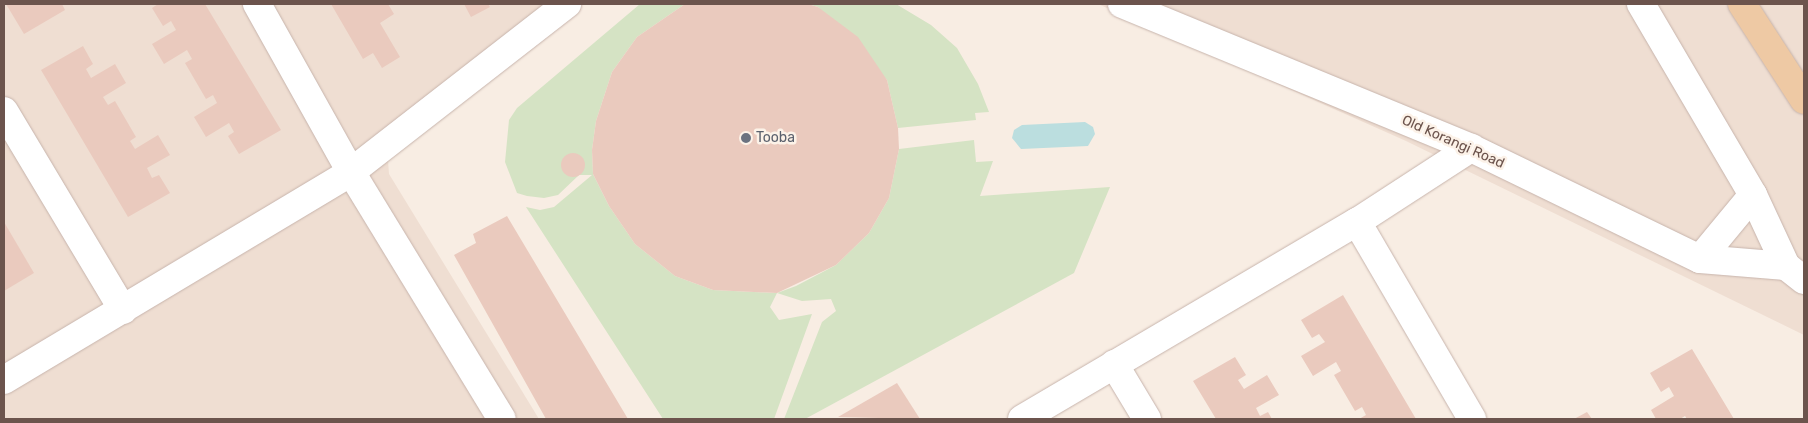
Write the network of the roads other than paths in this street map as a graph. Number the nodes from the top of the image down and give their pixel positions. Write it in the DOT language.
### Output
graph roads {
  1 [pos="257,4"];
  2 [pos="1122,4"];
  3 [pos="1641,4"];
  4 [pos="1742,4"];
  5 [pos="561,6"];
  6 [pos="1164,11"];
  7 [pos="1804,100"];
  8 [pos="4,111"];
  9 [pos="1471,148"];
  10 [pos="351,172"];
  11 [pos="1753,195"];
  12 [pos="1357,222"];
  13 [pos="1700,259"];
  14 [pos="1795,273"];
  15 [pos="123,310"];
  16 [pos="1114,364"];
  17 [pos="4,380"];
  18 [pos="502,419"];
  19 [pos="1022,419"];
  20 [pos="1147,419"];
  21 [pos="1472,419"];
  1 -- 10 [label="street"];
  2 -- 6 [label="street, Old Korangi Road"];
  3 -- 11 [label="street"];
  4 -- 7 [label="main road"];
  5 -- 10 [label="street"];
  6 -- 9 [label="street, Old Korangi Road"];
  8 -- 15 [label="street"];
  9 -- 12 [label="street"];
  9 -- 13 [label="street, Old Korangi Road"];
  10 -- 15 [label="street"];
  10 -- 18 [label="street"];
  11 -- 13 [label="street"];
  11 -- 14 [label="street"];
  12 -- 16 [label="street"];
  12 -- 21 [label="street"];
  13 -- 14 [label="street, Old Korangi Road"];
  15 -- 17 [label="street"];
  16 -- 19 [label="street"];
  16 -- 20 [label="street"];
}
